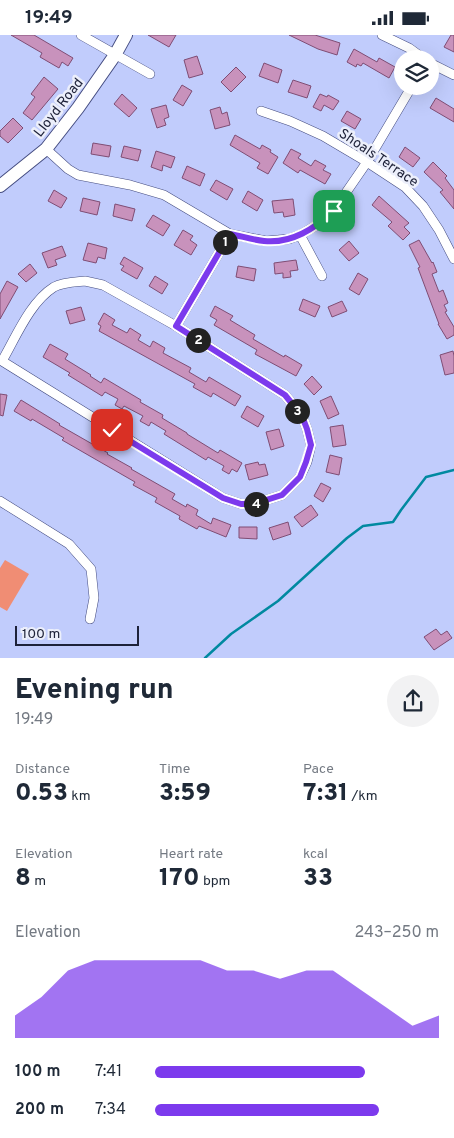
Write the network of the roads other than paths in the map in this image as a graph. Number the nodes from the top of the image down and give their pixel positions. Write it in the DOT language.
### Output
graph roads {
  1 [pos="81,35"];
  2 [pos="126,35"];
  3 [pos="382,35"];
  4 [pos="412,50"];
  5 [pos="116,55"];
  6 [pos="439,68"];
  7 [pos="150,74"];
  8 [pos="454,75"];
  9 [pos="407,95"];
  10 [pos="261,111"];
  11 [pos="46,149"];
  12 [pos="366,162"];
  13 [pos="0,186"];
  14 [pos="230,234"];
  15 [pos="300,235"];
  16 [pos="454,259"];
  17 [pos="322,276"];
  18 [pos="176,326"];
  19 [pos="0,501"];
  20 [pos="90,619"];
  1 -- 5 [label="street"];
  2 -- 5 [label="street, Lloyd Road"];
  3 -- 4 [label="street"];
  5 -- 7 [label="street"];
  5 -- 11 [label="street, Lloyd Road"];
  6 -- 8 [label="street"];
  9 -- 12 [label="street"];
  10 -- 12 [label="street, Shoals Terrace"];
  11 -- 13 [label="street, Lloyd Road"];
  11 -- 14 [label="street"];
  12 -- 15 [label="street"];
  12 -- 16 [label="street, Shoals Terrace"];
  14 -- 15 [label="street"];
  14 -- 18 [label="street"];
  15 -- 17 [label="street"];
  18 -- 18 [label="street"];
  19 -- 20 [label="street"];
}
